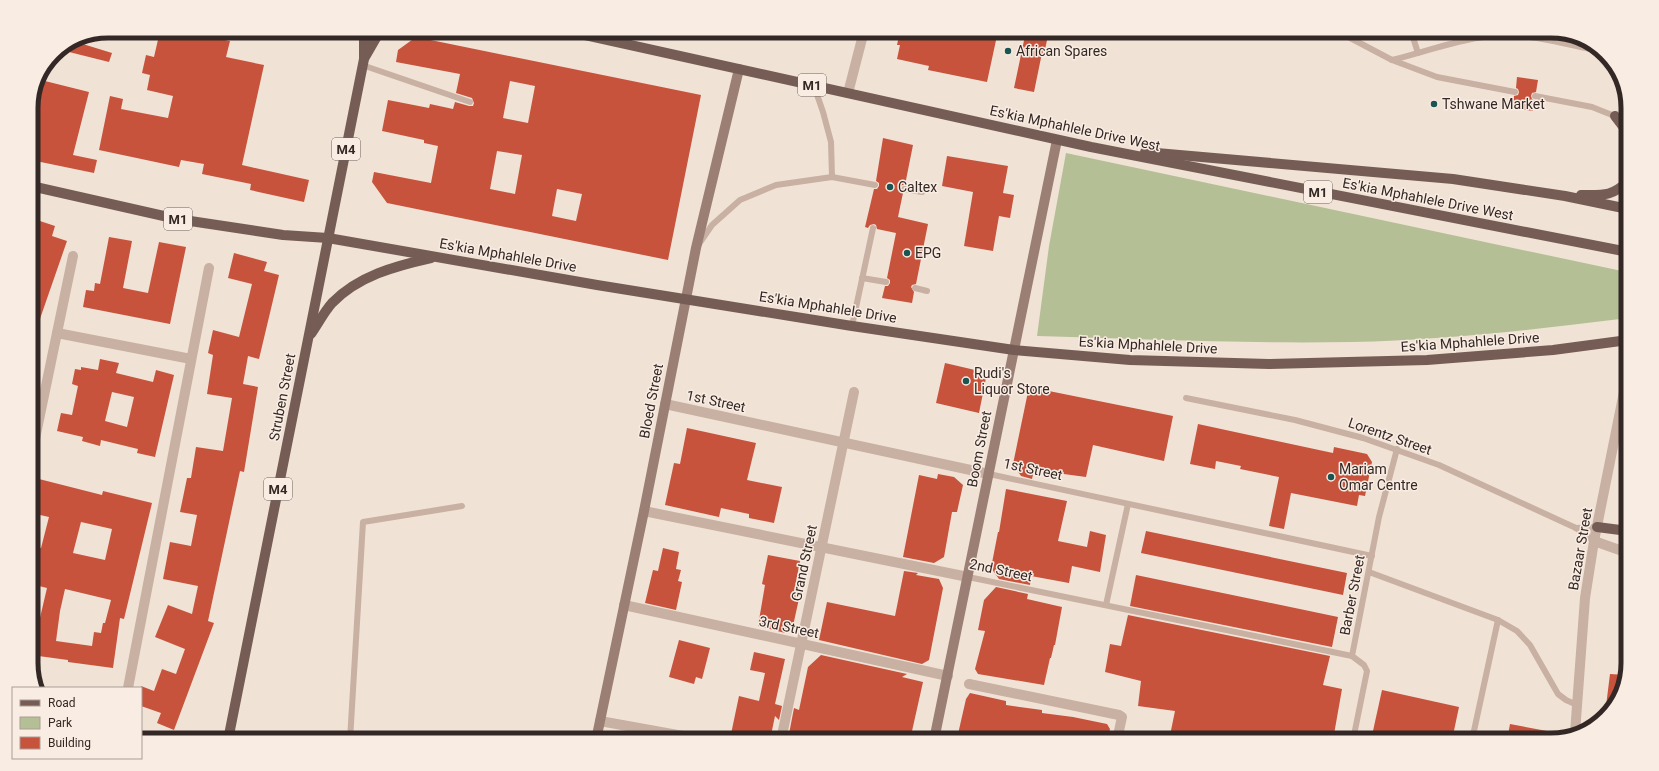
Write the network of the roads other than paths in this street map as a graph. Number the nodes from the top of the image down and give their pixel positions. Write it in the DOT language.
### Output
graph roads {
  1 [pos="364,38"];
  2 [pos="376,38"];
  3 [pos="599,38"];
  4 [pos="862,38"];
  5 [pos="1350,38"];
  6 [pos="1413,38"];
  7 [pos="1476,38"];
  8 [pos="1532,38"];
  9 [pos="1590,49"];
  10 [pos="1418,54"];
  11 [pos="1392,60"];
  12 [pos="363,62"];
  13 [pos="739,69"];
  14 [pos="814,86"];
  15 [pos="1515,92"];
  16 [pos="848,93"];
  17 [pos="1535,96"];
  18 [pos="470,102"];
  19 [pos="1615,116"];
  20 [pos="1621,120"];
  21 [pos="1621,124"];
  22 [pos="1057,140"];
  23 [pos="1091,147"];
  24 [pos="832,177"];
  25 [pos="875,185"];
  26 [pos="1621,187"];
  27 [pos="38,188"];
  28 [pos="904,189"];
  29 [pos="922,192"];
  30 [pos="1565,196"];
  31 [pos="1621,208"];
  32 [pos="873,228"];
  33 [pos="328,238"];
  34 [pos="696,248"];
  35 [pos="1621,251"];
  36 [pos="73,256"];
  37 [pos="437,257"];
  38 [pos="209,268"];
  39 [pos="862,278"];
  40 [pos="886,282"];
  41 [pos="915,288"];
  42 [pos="927,291"];
  43 [pos="686,299"];
  44 [pos="852,326"];
  45 [pos="57,334"];
  46 [pos="308,338"];
  47 [pos="1621,341"];
  48 [pos="1014,350"];
  49 [pos="191,359"];
  50 [pos="854,392"];
  51 [pos="1186,398"];
  52 [pos="665,404"];
  53 [pos="1621,407"];
  54 [pos="38,425"];
  55 [pos="844,442"];
  56 [pos="1397,449"];
  57 [pos="989,474"];
  58 [pos="1128,504"];
  59 [pos="462,506"];
  60 [pos="644,510"];
  61 [pos="1597,527"];
  62 [pos="1576,528"];
  63 [pos="1621,530"];
  64 [pos="1594,541"];
  65 [pos="822,548"];
  66 [pos="1621,551"];
  67 [pos="1372,556"];
  68 [pos="1369,572"];
  69 [pos="968,577"];
  70 [pos="1106,605"];
  71 [pos="624,606"];
  72 [pos="1498,620"];
  73 [pos="802,644"];
  74 [pos="1352,656"];
  75 [pos="948,676"];
  76 [pos="969,684"];
  77 [pos="128,687"];
  78 [pos="1577,705"];
  79 [pos="600,721"];
  80 [pos="1576,728"];
  81 [pos="229,733"];
  82 [pos="350,733"];
  83 [pos="597,733"];
  84 [pos="666,733"];
  85 [pos="783,733"];
  86 [pos="936,733"];
  87 [pos="1118,733"];
  88 [pos="1354,733"];
  89 [pos="1474,733"];
  1 -- 12 [label="main road"];
  2 -- 12 [label="main road"];
  3 -- 13 [label="main road, Es'kia Mphahlele Drive West / M1"];
  4 -- 16 [label="street"];
  5 -- 11 [label="lane"];
  6 -- 10 [label="lane"];
  7 -- 10 [label="lane"];
  8 -- 9 [label="lane"];
  10 -- 11 [label="lane"];
  11 -- 15 [label="lane"];
  12 -- 18 [label="lane"];
  12 -- 33 [label="main road, Struben Street / M4"];
  13 -- 14 [label="main road, Es'kia Mphahlele Drive West / M1"];
  13 -- 34 [label="main road, Bloed Street"];
  14 -- 16 [label="main road, Es'kia Mphahlele Drive West / M1"];
  14 -- 24 [label="lane"];
  16 -- 22 [label="main road, Es'kia Mphahlele Drive West / M1"];
  17 -- 19 [label="lane"];
  19 -- 20 [label="lane"];
  19 -- 21 [label="main road"];
  22 -- 23 [label="main road, Es'kia Mphahlele Drive West / M1"];
  22 -- 48 [label="main road, Boom Street"];
  23 -- 30 [label="main road"];
  23 -- 35 [label="main road, Es'kia Mphahlele Drive West / M1"];
  24 -- 25 [label="lane"];
  24 -- 34 [label="lane"];
  26 -- 30 [label="main road"];
  27 -- 33 [label="main road, Es'kia Mphahlele Drive / M1"];
  28 -- 29 [label="lane"];
  30 -- 31 [label="main road"];
  32 -- 39 [label="lane"];
  33 -- 37 [label="main road, Es'kia Mphahlele Drive / M1"];
  33 -- 46 [label="main road, Struben Street / M4"];
  34 -- 43 [label="main road, Bloed Street"];
  36 -- 45 [label="street"];
  37 -- 43 [label="main road, Es'kia Mphahlele Drive / M1"];
  37 -- 46 [label="main road"];
  38 -- 49 [label="street"];
  39 -- 40 [label="lane"];
  39 -- 44 [label="lane"];
  41 -- 42 [label="lane"];
  43 -- 44 [label="main road, Es'kia Mphahlele Drive / M1"];
  43 -- 52 [label="main road, Bloed Street"];
  44 -- 48 [label="main road, Es'kia Mphahlele Drive / M1"];
  45 -- 49 [label="street"];
  45 -- 54 [label="street"];
  46 -- 81 [label="main road, Struben Street / M4"];
  47 -- 48 [label="main road, Es'kia Mphahlele Drive / M1"];
  48 -- 57 [label="main road, Boom Street"];
  49 -- 77 [label="street"];
  50 -- 55 [label="street, Grand Street"];
  51 -- 56 [label="lane, Lorentz Street"];
  52 -- 55 [label="street, 1st Street"];
  52 -- 60 [label="main road, Bloed Street"];
  53 -- 61 [label="street, Bazaar Street"];
  55 -- 57 [label="street, 1st Street"];
  55 -- 65 [label="street, Grand Street"];
  56 -- 62 [label="lane, Lorentz Street"];
  56 -- 67 [label="lane, Barber Street"];
  57 -- 58 [label="lane, 1st Street"];
  57 -- 69 [label="main road, Boom Street"];
  58 -- 67 [label="lane, 1st Street"];
  58 -- 70 [label="lane"];
  59 -- 82 [label="lane"];
  60 -- 65 [label="street, 2nd Street"];
  60 -- 71 [label="main road, Bloed Street"];
  61 -- 62 [label="lane, Lorentz Street"];
  61 -- 63 [label="main road"];
  61 -- 64 [label="street, Bazaar Street"];
  62 -- 64 [label="lane, Lorentz Street"];
  64 -- 66 [label="street"];
  64 -- 78 [label="street, Bazaar Street"];
  65 -- 69 [label="street, 2nd Street"];
  65 -- 73 [label="street, Grand Street"];
  67 -- 68 [label="lane, Barber Street"];
  68 -- 72 [label="lane"];
  68 -- 74 [label="lane, Barber Street"];
  69 -- 70 [label="lane, 2nd Street"];
  69 -- 75 [label="main road, Boom Street"];
  70 -- 74 [label="lane, 2nd Street"];
  71 -- 73 [label="street, 3rd Street"];
  71 -- 79 [label="main road, Bloed Street"];
  72 -- 78 [label="lane"];
  72 -- 89 [label="lane"];
  73 -- 75 [label="street, 3rd Street"];
  73 -- 85 [label="street, Grand Street"];
  74 -- 88 [label="lane, Barber Street"];
  75 -- 86 [label="main road, Boom Street"];
  76 -- 87 [label="street"];
  78 -- 80 [label="street, Bazaar Street"];
  79 -- 83 [label="main road, Bloed Street"];
  79 -- 84 [label="street"];
}
